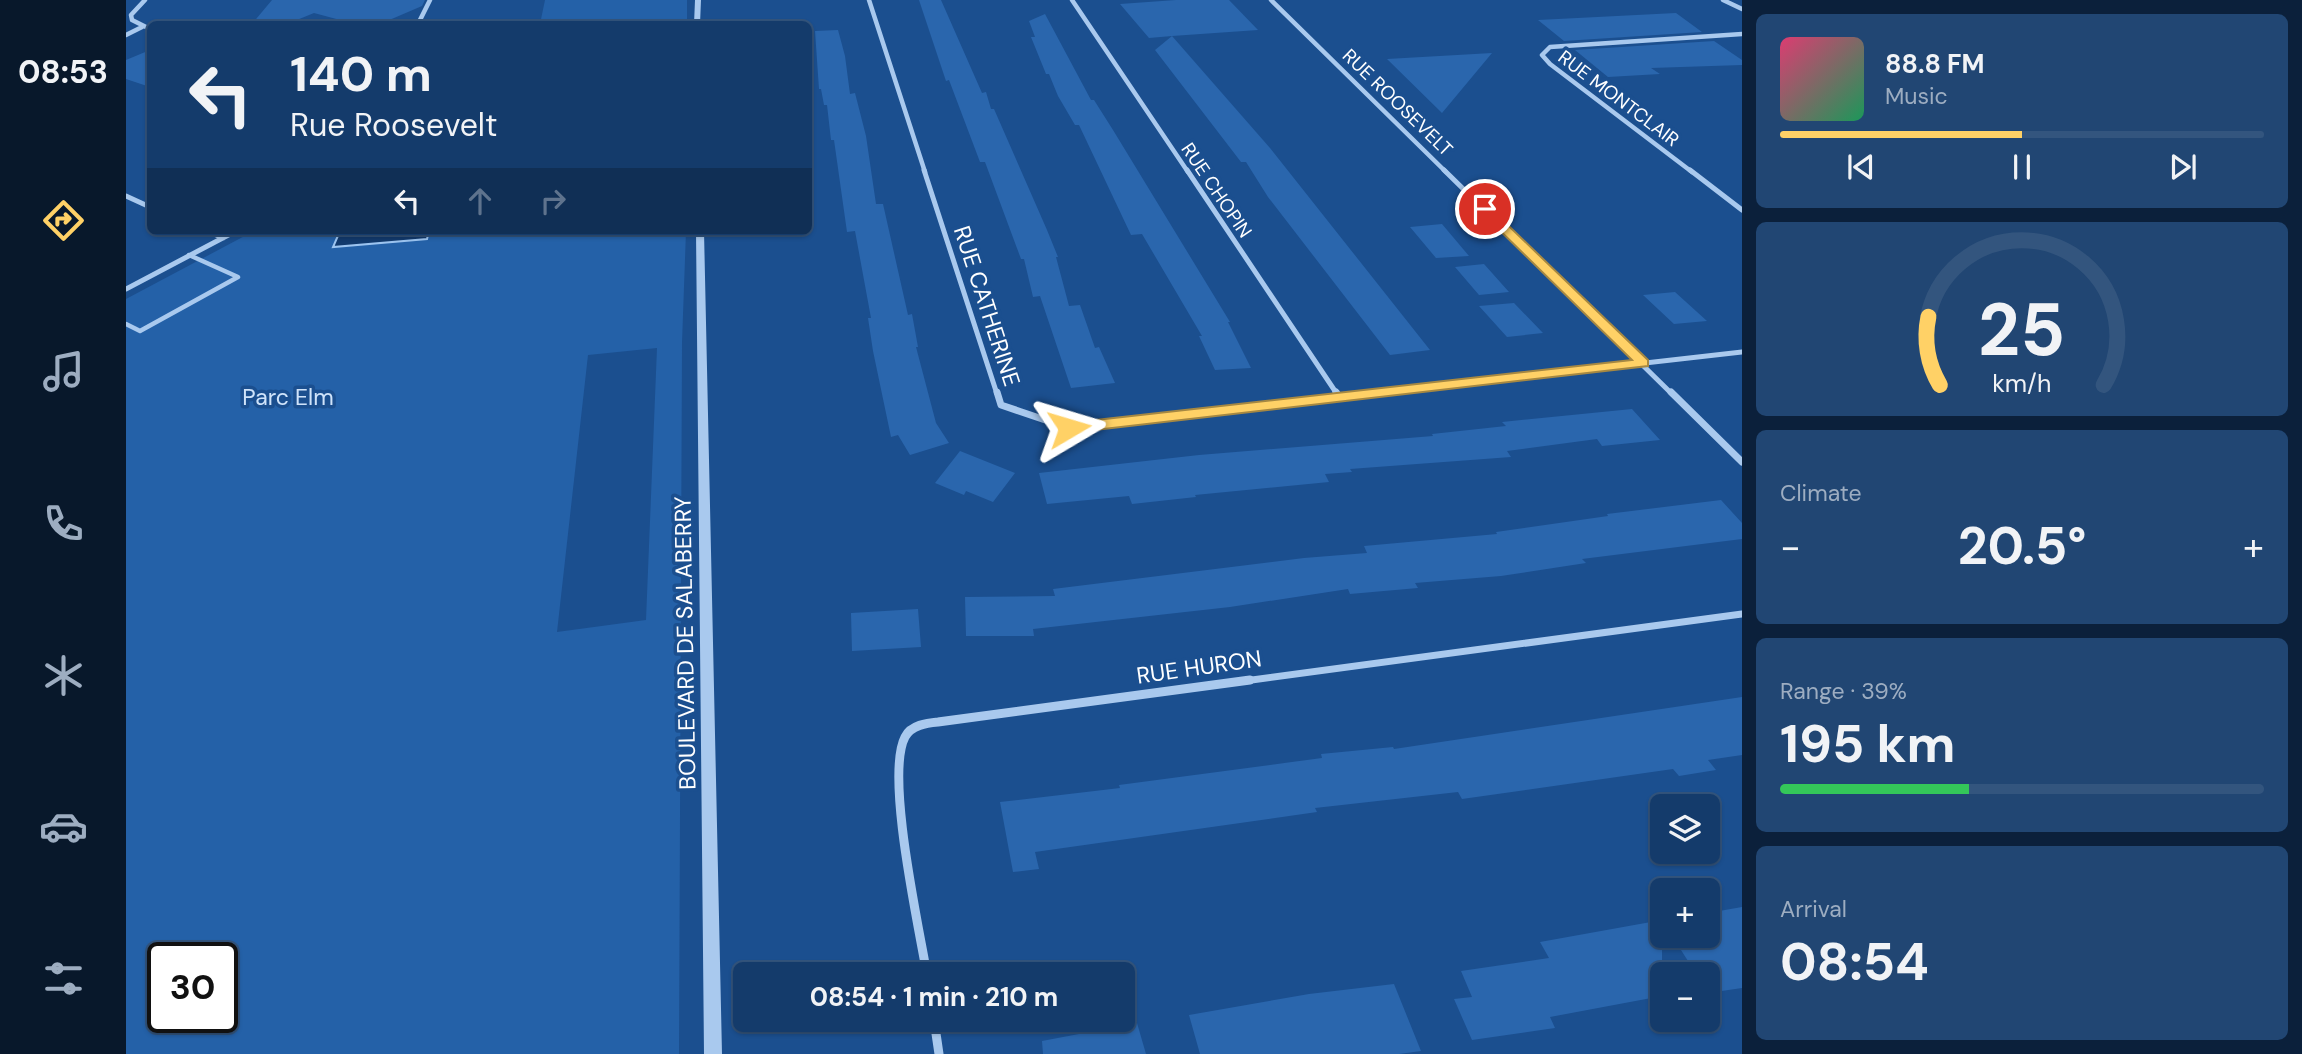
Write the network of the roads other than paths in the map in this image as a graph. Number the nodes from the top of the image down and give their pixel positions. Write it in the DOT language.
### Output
graph roads {
  1 [pos="145,0"];
  2 [pos="430,0"];
  3 [pos="698,0"];
  4 [pos="869,0"];
  5 [pos="1072,0"];
  6 [pos="1271,0"];
  7 [pos="1723,0"];
  8 [pos="1742,9"];
  9 [pos="420,21"];
  10 [pos="696,21"];
  11 [pos="142,27"];
  12 [pos="147,28"];
  13 [pos="1742,34"];
  14 [pos="126,35"];
  15 [pos="126,196"];
  16 [pos="147,206"];
  17 [pos="1742,210"];
  18 [pos="216,235"];
  19 [pos="229,235"];
  20 [pos="700,235"];
  21 [pos="223,238"];
  22 [pos="189,255"];
  23 [pos="126,289"];
  24 [pos="126,324"];
  25 [pos="1742,352"];
  26 [pos="1643,363"];
  27 [pos="1339,396"];
  28 [pos="1742,462"];
  29 [pos="1742,614"];
  30 [pos="925,962"];
  31 [pos="936,1032"];
  32 [pos="713,1054"];
  33 [pos="939,1054"];
  1 -- 11 [label="street"];
  2 -- 9 [label="street"];
  3 -- 10 [label="street"];
  4 -- 27 [label="street, RUE CATHERINE"];
  5 -- 27 [label="street, RUE CHOPIN"];
  6 -- 26 [label="street, RUE ROOSEVELT"];
  7 -- 8 [label="street"];
  11 -- 12 [label="street"];
  11 -- 14 [label="street"];
  13 -- 17 [label="street, RUE MONTCLAIR"];
  15 -- 16 [label="street"];
  18 -- 21 [label="street"];
  19 -- 21 [label="street"];
  20 -- 32 [label="street, BOULEVARD DE SALABERRY"];
  21 -- 22 [label="street"];
  22 -- 23 [label="street"];
  22 -- 24 [label="lane"];
  25 -- 26 [label="street, RUE CATHERINE"];
  26 -- 27 [label="street, RUE CATHERINE"];
  26 -- 28 [label="street, RUE ROOSEVELT"];
  29 -- 30 [label="street, RUE HURON"];
  31 -- 33 [label="street"];
}
